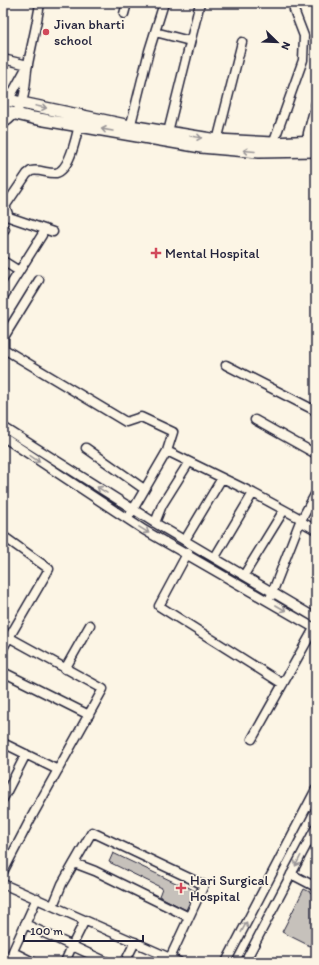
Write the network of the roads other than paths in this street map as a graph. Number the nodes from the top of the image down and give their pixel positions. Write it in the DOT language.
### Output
graph roads {
  1 [pos="40,3"];
  2 [pos="127,3"];
  3 [pos="164,3"];
  4 [pos="200,3"];
  5 [pos="294,10"];
  6 [pos="124,14"];
  7 [pos="155,32"];
  8 [pos="190,41"];
  9 [pos="242,42"];
  10 [pos="3,59"];
  11 [pos="28,66"];
  12 [pos="6,99"];
  13 [pos="22,103"];
  14 [pos="316,103"];
  15 [pos="3,111"];
  16 [pos="16,114"];
  17 [pos="3,124"];
  18 [pos="79,125"];
  19 [pos="130,130"];
  20 [pos="166,136"];
  21 [pos="216,144"];
  22 [pos="312,146"];
  23 [pos="272,147"];
  24 [pos="53,232"];
  25 [pos="42,235"];
  26 [pos="3,261"];
  27 [pos="19,271"];
  28 [pos="39,280"];
  29 [pos="3,297"];
  30 [pos="4,348"];
  31 [pos="226,365"];
  32 [pos="316,411"];
  33 [pos="255,420"];
  34 [pos="3,427"];
  35 [pos="3,437"];
  36 [pos="86,448"];
  37 [pos="167,451"];
  38 [pos="316,454"];
  39 [pos="189,462"];
  40 [pos="222,478"];
  41 [pos="144,490"];
  42 [pos="252,493"];
  43 [pos="316,493"];
  44 [pos="134,509"];
  45 [pos="284,510"];
  46 [pos="128,519"];
  47 [pos="301,520"];
  48 [pos="155,523"];
  49 [pos="316,530"];
  50 [pos="3,536"];
  51 [pos="185,540"];
  52 [pos="192,545"];
  53 [pos="186,555"];
  54 [pos="215,557"];
  55 [pos="244,575"];
  56 [pos="272,592"];
  57 [pos="268,601"];
  58 [pos="316,618"];
  59 [pos="90,625"];
  60 [pos="316,627"];
  61 [pos="6,636"];
  62 [pos="3,648"];
  63 [pos="65,668"];
  64 [pos="3,672"];
  65 [pos="283,684"];
  66 [pos="89,715"];
  67 [pos="252,739"];
  68 [pos="3,742"];
  69 [pos="26,754"];
  70 [pos="58,770"];
  71 [pos="316,789"];
  72 [pos="3,799"];
  73 [pos="316,827"];
  74 [pos="74,863"];
  75 [pos="3,872"];
  76 [pos="291,874"];
  77 [pos="3,884"];
  78 [pos="316,888"];
  79 [pos="37,898"];
  80 [pos="53,906"];
  81 [pos="189,917"];
  82 [pos="85,920"];
  83 [pos="25,924"];
  84 [pos="135,942"];
  85 [pos="72,946"];
  86 [pos="13,952"];
  87 [pos="170,958"];
  88 [pos="8,962"];
  89 [pos="34,962"];
  90 [pos="65,962"];
  91 [pos="107,962"];
  92 [pos="125,962"];
  93 [pos="179,962"];
  94 [pos="226,962"];
  95 [pos="245,962"];
  1 -- 11 [label="street"];
  2 -- 6 [label="street"];
  3 -- 7 [label="street"];
  4 -- 8 [label="street"];
  5 -- 23 [label="street"];
  7 -- 8 [label="street"];
  7 -- 19 [label="street"];
  8 -- 20 [label="street"];
  9 -- 21 [label="street"];
  10 -- 11 [label="street"];
  11 -- 12 [label="street"];
  11 -- 13 [label="street"];
  12 -- 13 [label="main road"];
  12 -- 15 [label="street"];
  13 -- 16 [label="street"];
  13 -- 19 [label="main road, one-way"];
  14 -- 22 [label="street"];
  15 -- 16 [label="main road"];
  16 -- 17 [label="street"];
  16 -- 18 [label="main road"];
  19 -- 18 [label="main road, one-way"];
  18 -- 24 [label="street"];
  19 -- 20 [label="main road"];
  20 -- 21 [label="main road"];
  21 -- 23 [label="main road"];
  22 -- 23 [label="main road"];
  25 -- 27 [label="street"];
  26 -- 27 [label="street"];
  27 -- 29 [label="street"];
  28 -- 30 [label="street"];
  30 -- 37 [label="street"];
  31 -- 32 [label="street"];
  33 -- 38 [label="street"];
  44 -- 34 [label="street, one-way"];
  35 -- 46 [label="street, one-way"];
  36 -- 41 [label="street"];
  37 -- 39 [label="street"];
  37 -- 41 [label="street"];
  39 -- 40 [label="street"];
  39 -- 48 [label="street"];
  40 -- 42 [label="street"];
  40 -- 51 [label="street"];
  41 -- 44 [label="street"];
  42 -- 45 [label="street"];
  42 -- 54 [label="street"];
  43 -- 47 [label="street"];
  44 -- 46 [label="street"];
  44 -- 48 [label="street"];
  45 -- 47 [label="street"];
  45 -- 55 [label="street"];
  46 -- 53 [label="street, one-way"];
  47 -- 49 [label="street"];
  47 -- 56 [label="street"];
  48 -- 51 [label="street"];
  50 -- 61 [label="street"];
  51 -- 52 [label="street"];
  52 -- 53 [label="street"];
  52 -- 54 [label="street"];
  53 -- 57 [label="street"];
  53 -- 65 [label="street"];
  54 -- 55 [label="street"];
  55 -- 56 [label="street"];
  56 -- 57 [label="street"];
  56 -- 58 [label="street"];
  57 -- 60 [label="street, one-way"];
  59 -- 63 [label="street"];
  60 -- 65 [label="street"];
  61 -- 62 [label="street"];
  61 -- 63 [label="street"];
  63 -- 66 [label="street"];
  64 -- 66 [label="street"];
  65 -- 67 [label="street"];
  66 -- 70 [label="street"];
  68 -- 69 [label="street"];
  69 -- 70 [label="street"];
  69 -- 72 [label="street"];
  70 -- 75 [label="street"];
  94 -- 71 [label="street, one-way"];
  73 -- 76 [label="street, one-way"];
  74 -- 80 [label="street"];
  74 -- 81 [label="street"];
  74 -- 81 [label="street"];
  76 -- 78 [label="street"];
  76 -- 95 [label="street"];
  77 -- 79 [label="street"];
  79 -- 80 [label="street"];
  79 -- 83 [label="street"];
  80 -- 82 [label="street"];
  81 -- 87 [label="street"];
  82 -- 84 [label="street"];
  82 -- 85 [label="street"];
  83 -- 85 [label="street"];
  83 -- 86 [label="street"];
  84 -- 87 [label="street"];
  84 -- 92 [label="street"];
  85 -- 90 [label="street"];
  85 -- 91 [label="street"];
  86 -- 88 [label="street"];
  86 -- 89 [label="street"];
  87 -- 93 [label="street"];
}
